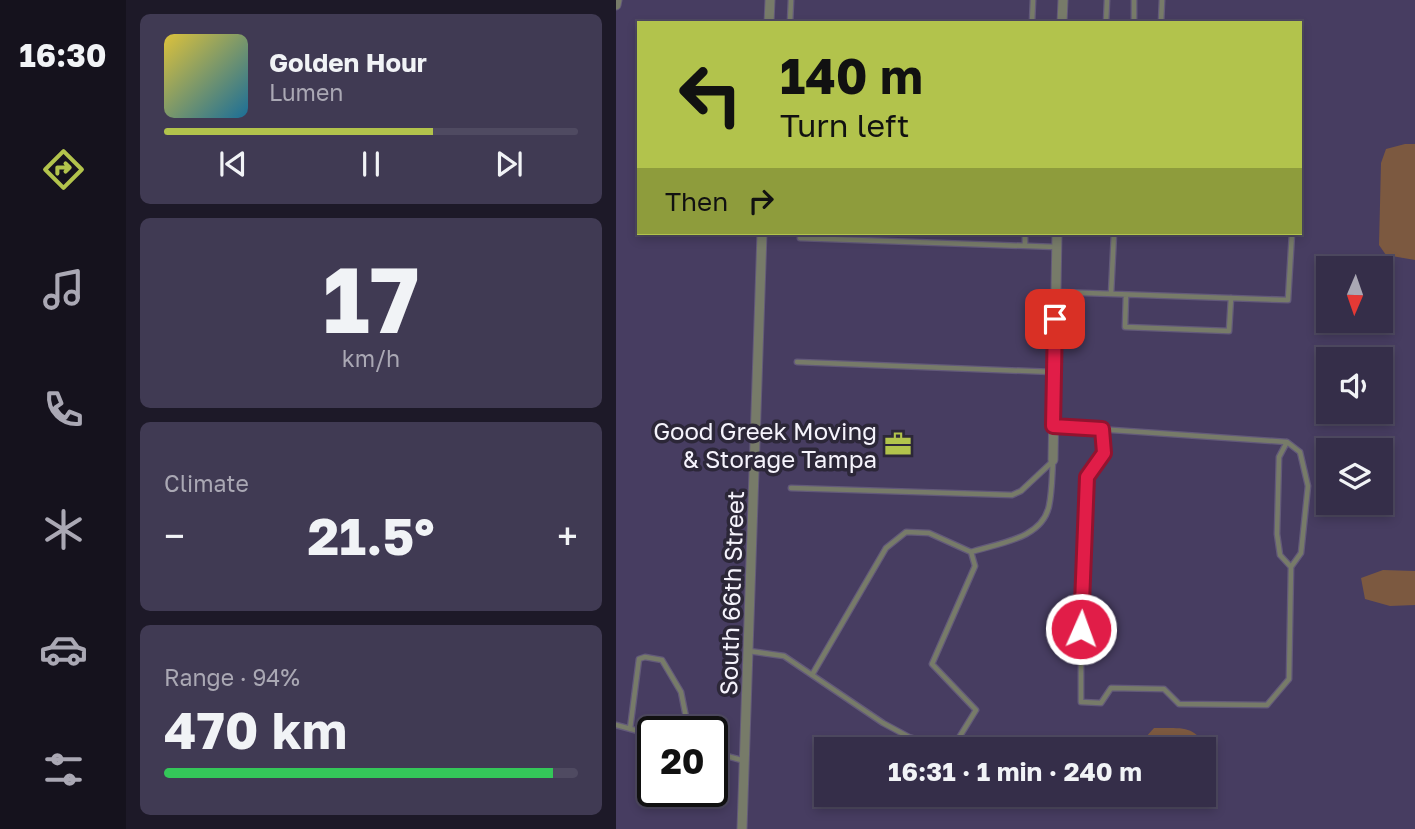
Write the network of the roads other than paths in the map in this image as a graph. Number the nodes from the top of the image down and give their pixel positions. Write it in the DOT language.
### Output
graph roads {
  1 [pos="617,0"];
  2 [pos="770,0"];
  3 [pos="791,0"];
  4 [pos="1033,0"];
  5 [pos="1063,0"];
  6 [pos="1107,0"];
  7 [pos="1134,0"];
  8 [pos="1162,0"];
  9 [pos="616,5"];
  10 [pos="769,21"];
  11 [pos="790,21"];
  12 [pos="1032,21"];
  13 [pos="1062,21"];
  14 [pos="1106,21"];
  15 [pos="1134,21"];
  16 [pos="1161,21"];
  17 [pos="762,235"];
  18 [pos="1026,235"];
  19 [pos="1057,235"];
  20 [pos="1114,235"];
  21 [pos="1292,235"];
  22 [pos="800,238"];
  23 [pos="1025,246"];
  24 [pos="1057,247"];
  25 [pos="1056,292"];
  26 [pos="1111,294"];
  27 [pos="1126,295"];
  28 [pos="1231,298"];
  29 [pos="797,362"];
  30 [pos="1054,372"];
  31 [pos="1053,426"];
  32 [pos="1102,429"];
  33 [pos="1287,442"];
  34 [pos="1053,460"];
  35 [pos="791,488"];
  36 [pos="971,551"];
  37 [pos="1291,567"];
  38 [pos="748,650"];
  39 [pos="812,675"];
  40 [pos="686,716"];
  41 [pos="616,725"];
  42 [pos="630,729"];
  43 [pos="637,731"];
  44 [pos="912,737"];
  45 [pos="958,737"];
  46 [pos="728,756"];
  47 [pos="745,761"];
  48 [pos="742,829"];
  1 -- 9 [label="street"];
  2 -- 10 [label="street"];
  3 -- 11 [label="lane"];
  4 -- 12 [label="lane"];
  5 -- 13 [label="street"];
  6 -- 14 [label="lane"];
  7 -- 15 [label="lane"];
  8 -- 16 [label="lane"];
  17 -- 38 [label="street, South 66th Street"];
  18 -- 23 [label="lane"];
  19 -- 24 [label="street"];
  20 -- 26 [label="lane"];
  21 -- 28 [label="lane"];
  22 -- 23 [label="lane"];
  23 -- 24 [label="lane"];
  24 -- 25 [label="street"];
  25 -- 26 [label="lane"];
  25 -- 30 [label="street"];
  26 -- 27 [label="lane"];
  27 -- 28 [label="lane"];
  27 -- 28 [label="lane"];
  29 -- 30 [label="lane"];
  30 -- 31 [label="street"];
  31 -- 32 [label="lane"];
  31 -- 34 [label="street"];
  32 -- 33 [label="lane"];
  32 -- 37 [label="lane"];
  33 -- 37 [label="lane"];
  33 -- 37 [label="lane"];
  34 -- 35 [label="lane"];
  34 -- 36 [label="lane"];
  36 -- 39 [label="lane"];
  36 -- 45 [label="lane"];
  38 -- 39 [label="lane"];
  38 -- 47 [label="street, South 66th Street"];
  39 -- 44 [label="lane"];
  40 -- 42 [label="lane"];
  41 -- 42 [label="lane"];
  42 -- 43 [label="lane"];
  46 -- 47 [label="lane"];
  47 -- 48 [label="street, South 66th Street"];
}
